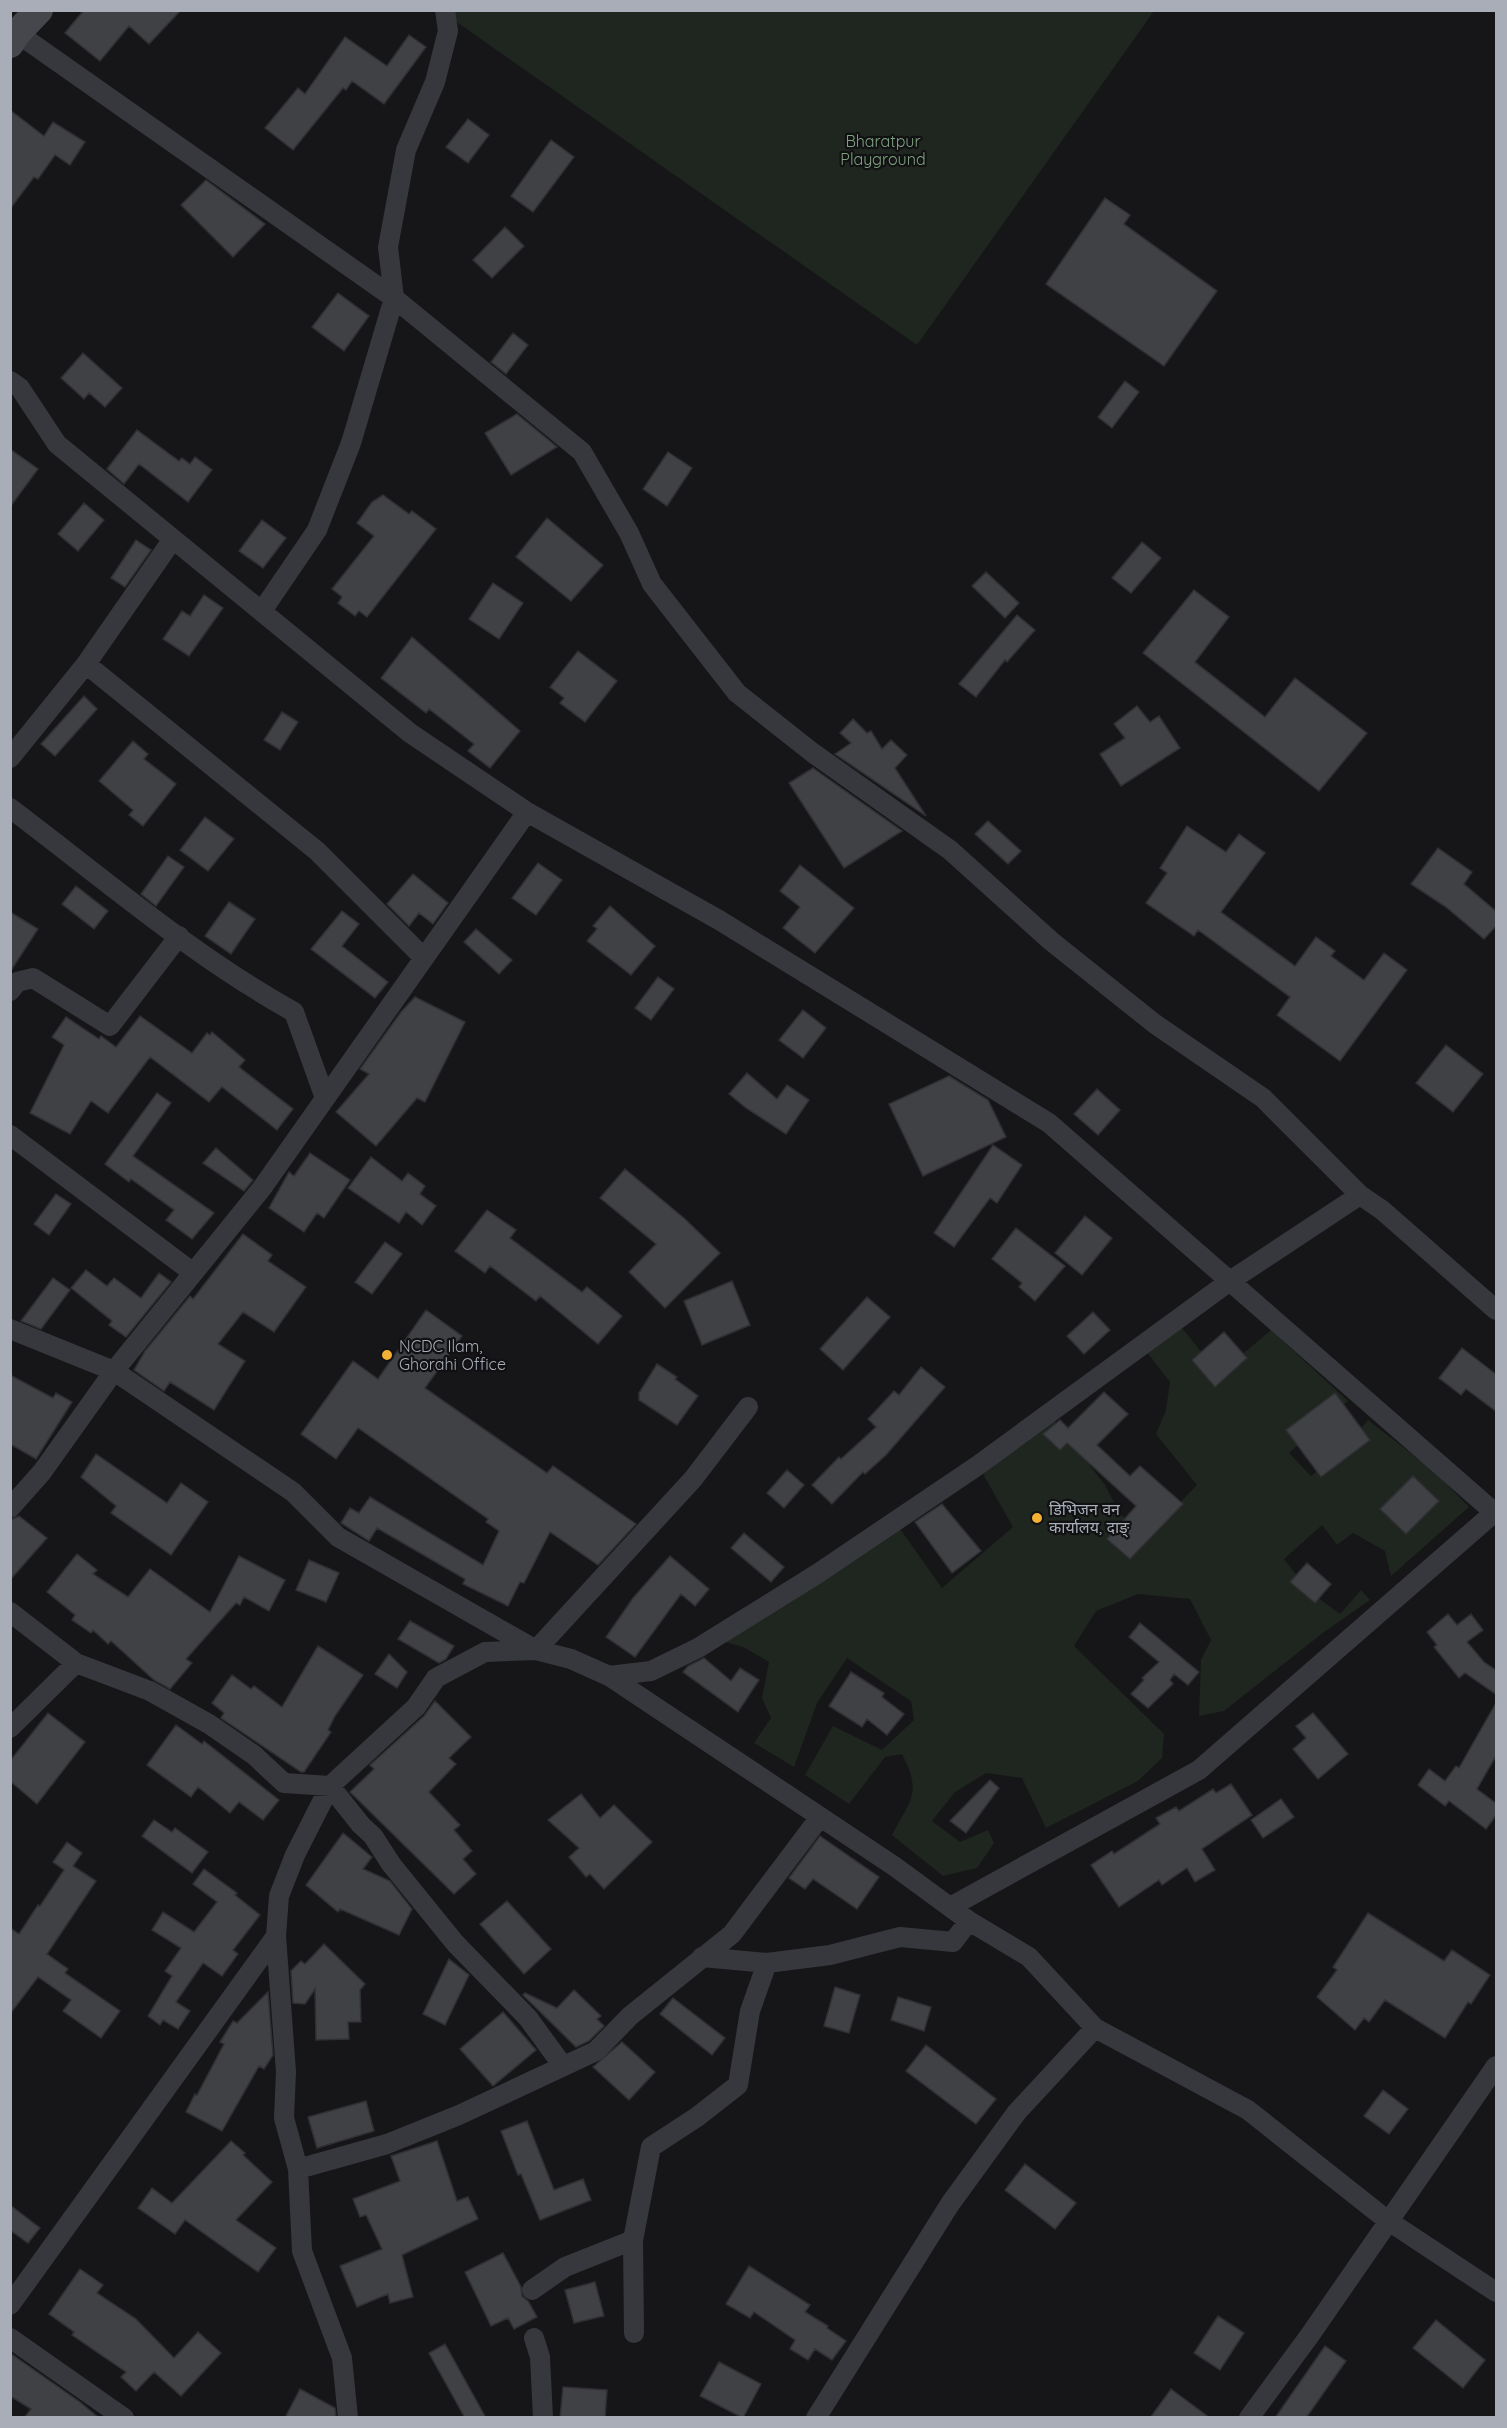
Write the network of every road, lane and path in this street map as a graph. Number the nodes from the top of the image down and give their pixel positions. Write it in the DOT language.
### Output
graph roads {
  1 [pos="39,10"];
  2 [pos="445,10"];
  3 [pos="14,38"];
  4 [pos="394,298"];
  5 [pos="10,381"];
  6 [pos="173,539"];
  7 [pos="262,611"];
  8 [pos="86,664"];
  9 [pos="10,758"];
  10 [pos="10,808"];
  11 [pos="527,812"];
  12 [pos="179,936"];
  13 [pos="424,958"];
  14 [pos="10,991"];
  15 [pos="325,1098"];
  16 [pos="10,1135"];
  17 [pos="1360,1194"];
  18 [pos="192,1272"];
  19 [pos="1230,1281"];
  20 [pos="1497,1310"];
  21 [pos="10,1329"];
  22 [pos="114,1371"];
  23 [pos="748,1407"];
  24 [pos="10,1508"];
  25 [pos="1496,1512"];
  26 [pos="10,1612"];
  27 [pos="536,1650"];
  28 [pos="75,1663"];
  29 [pos="609,1676"];
  30 [pos="10,1728"];
  31 [pos="330,1786"];
  32 [pos="820,1817"];
  33 [pos="950,1907"];
  34 [pos="969,1921"];
  35 [pos="276,1936"];
  36 [pos="702,1958"];
  37 [pos="767,1963"];
  38 [pos="1095,2028"];
  39 [pos="1497,2066"];
  40 [pos="563,2067"];
  41 [pos="298,2169"];
  42 [pos="1387,2220"];
  43 [pos="633,2240"];
  44 [pos="532,2290"];
  45 [pos="1497,2292"];
  46 [pos="10,2305"];
  47 [pos="634,2333"];
  48 [pos="10,2338"];
  49 [pos="534,2338"];
  50 [pos="124,2418"];
  51 [pos="348,2418"];
  52 [pos="543,2418"];
  53 [pos="816,2418"];
  54 [pos="1249,2418"];
  1 -- 3 [label="street"];
  2 -- 4 [label="street"];
  3 -- 4 [label="street"];
  4 -- 7 [label="street"];
  4 -- 17 [label="street"];
  5 -- 6 [label="street"];
  6 -- 7 [label="street"];
  6 -- 8 [label="street"];
  7 -- 11 [label="street"];
  8 -- 9 [label="street"];
  8 -- 13 [label="street"];
  10 -- 12 [label="street"];
  11 -- 13 [label="street"];
  11 -- 19 [label="street"];
  12 -- 14 [label="street"];
  12 -- 15 [label="street"];
  13 -- 15 [label="street"];
  15 -- 18 [label="street"];
  16 -- 18 [label="street"];
  17 -- 19 [label="street"];
  17 -- 20 [label="street"];
  18 -- 22 [label="street"];
  19 -- 25 [label="street"];
  19 -- 29 [label="street"];
  21 -- 22 [label="street"];
  22 -- 24 [label="street"];
  22 -- 27 [label="street"];
  23 -- 27 [label="street"];
  25 -- 33 [label="street"];
  26 -- 28 [label="street"];
  27 -- 29 [label="street"];
  27 -- 31 [label="street"];
  28 -- 30 [label="street"];
  28 -- 31 [label="street"];
  29 -- 32 [label="street"];
  31 -- 35 [label="street"];
  31 -- 40 [label="street"];
  32 -- 33 [label="street"];
  32 -- 36 [label="street"];
  33 -- 34 [label="street"];
  34 -- 37 [label="street"];
  34 -- 38 [label="street"];
  35 -- 41 [label="street"];
  35 -- 46 [label="street"];
  36 -- 37 [label="street"];
  36 -- 40 [label="street"];
  37 -- 43 [label="street"];
  38 -- 42 [label="street"];
  38 -- 53 [label="street"];
  39 -- 42 [label="street"];
  40 -- 41 [label="street"];
  41 -- 51 [label="street"];
  42 -- 45 [label="street"];
  42 -- 54 [label="street"];
  43 -- 44 [label="street"];
  43 -- 47 [label="street"];
  48 -- 50 [label="street"];
  49 -- 52 [label="street"];
}
